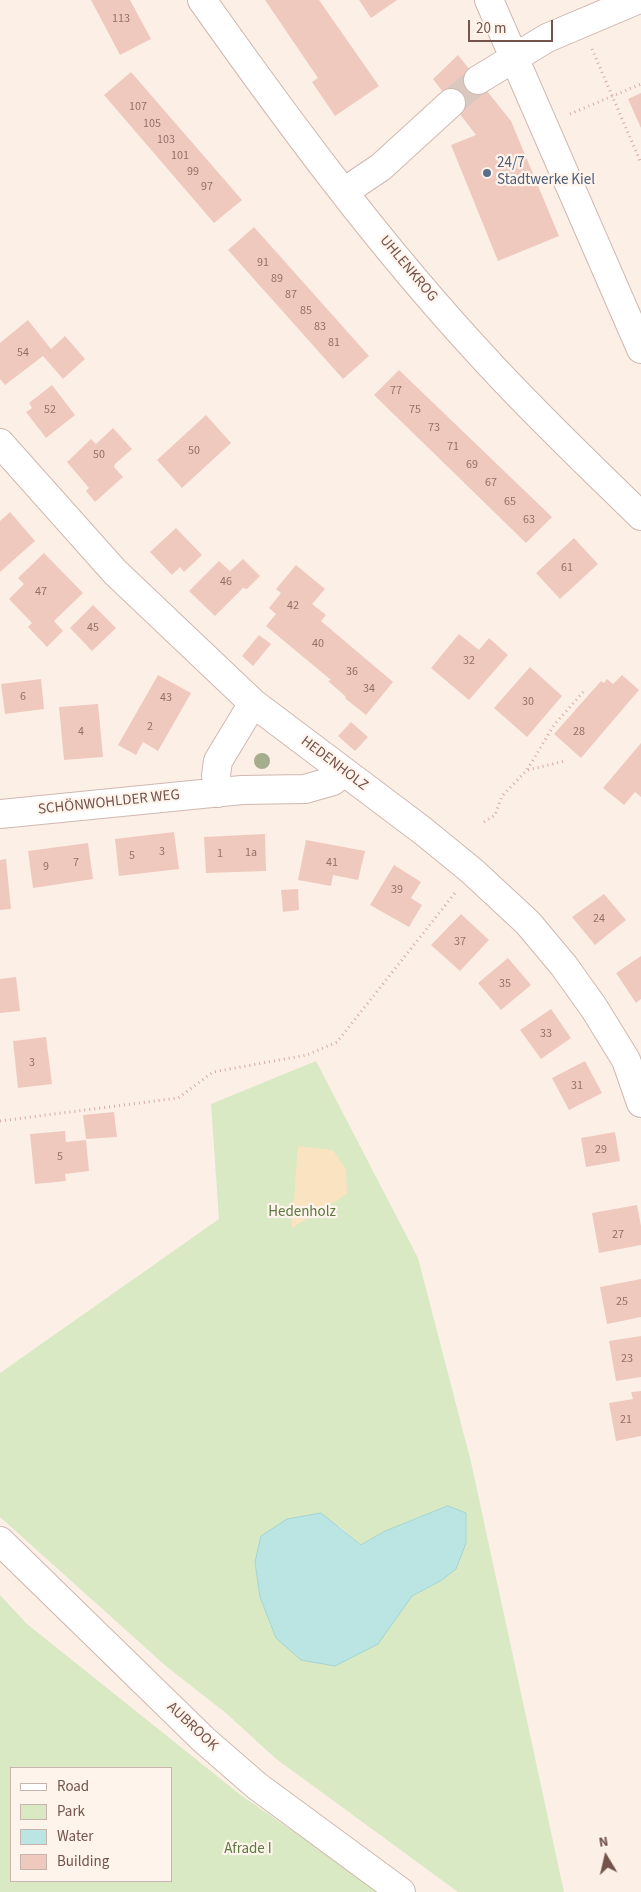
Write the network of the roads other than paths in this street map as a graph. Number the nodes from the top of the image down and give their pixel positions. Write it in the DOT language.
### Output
graph roads {
  1 [pos="202,0"];
  2 [pos="489,0"];
  3 [pos="637,0"];
  4 [pos="514,56"];
  5 [pos="478,80"];
  6 [pos="451,103"];
  7 [pos="344,192"];
  8 [pos="641,349"];
  9 [pos="0,444"];
  10 [pos="641,516"];
  11 [pos="253,702"];
  12 [pos="344,772"];
  13 [pos="218,793"];
  14 [pos="0,814"];
  15 [pos="641,1103"];
  16 [pos="0,1541"];
  17 [pos="401,1892"];
  1 -- 7 [label="street, UHLENKROG"];
  2 -- 4 [label="street"];
  3 -- 4 [label="street"];
  4 -- 5 [label="street"];
  4 -- 8 [label="street"];
  6 -- 7 [label="street"];
  7 -- 10 [label="street, UHLENKROG"];
  9 -- 11 [label="street, HEDENHOLZ"];
  11 -- 12 [label="street, HEDENHOLZ"];
  11 -- 13 [label="street"];
  12 -- 13 [label="street, SCHÖNWOHLDER WEG"];
  12 -- 15 [label="street, HEDENHOLZ"];
  13 -- 14 [label="street, SCHÖNWOHLDER WEG"];
  16 -- 17 [label="street, AUBROOK"];
}
